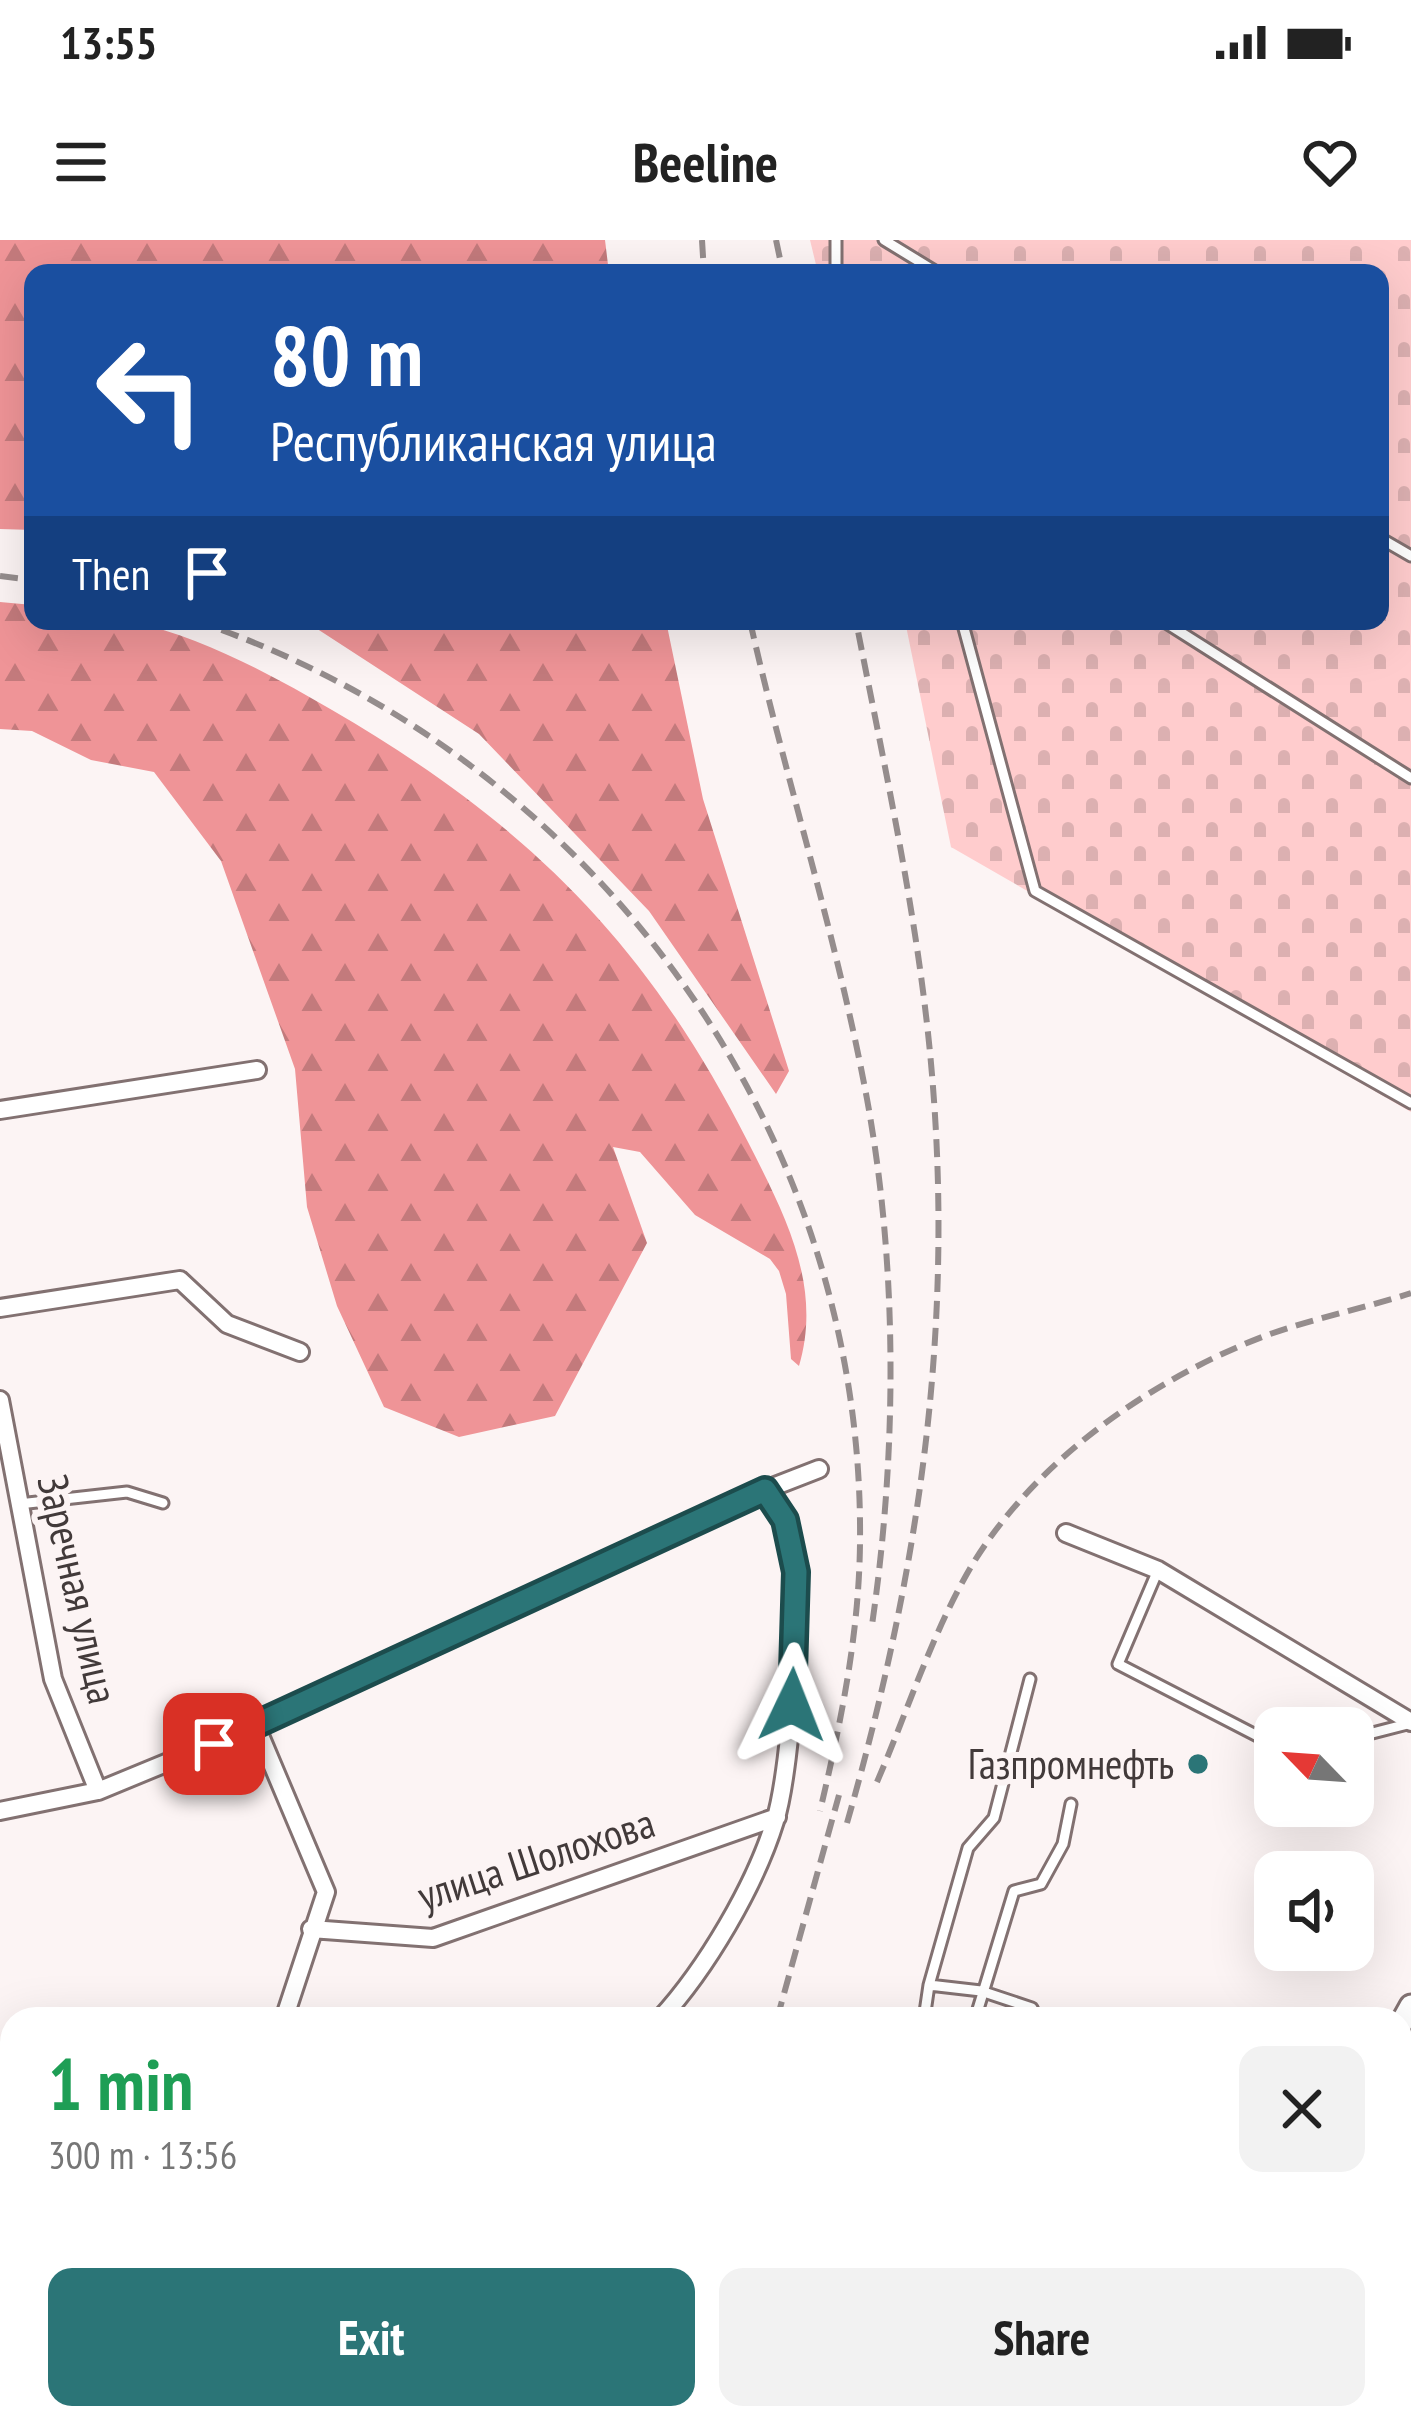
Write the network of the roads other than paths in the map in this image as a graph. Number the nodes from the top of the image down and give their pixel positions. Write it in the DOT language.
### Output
graph roads {
  1 [pos="884,240"];
  2 [pos="923,264"];
  3 [pos="964,630"];
  4 [pos="1177,630"];
  5 [pos="1411,778"];
  6 [pos="257,1070"];
  7 [pos="1411,1103"];
  8 [pos="0,1110"];
  9 [pos="0,1308"];
  10 [pos="300,1352"];
  11 [pos="0,1400"];
  12 [pos="819,1469"];
  13 [pos="765,1490"];
  14 [pos="163,1503"];
  15 [pos="19,1504"];
  16 [pos="1066,1533"];
  17 [pos="1158,1570"];
  18 [pos="1030,1679"];
  19 [pos="1411,1723"];
  20 [pos="256,1726"];
  21 [pos="1374,1733"];
  22 [pos="1254,1734"];
  23 [pos="98,1791"];
  24 [pos="1071,1804"];
  25 [pos="0,1811"];
  26 [pos="777,1817"];
  27 [pos="311,1929"];
  28 [pos="928,1985"];
  29 [pos="981,1991"];
  30 [pos="288,2007"];
  31 [pos="668,2007"];
  32 [pos="925,2007"];
  33 [pos="978,2007"];
  34 [pos="1029,2007"];
  1 -- 2 [label="lane"];
  3 -- 7 [label="lane"];
  4 -- 5 [label="lane"];
  6 -- 8 [label="street"];
  9 -- 10 [label="street"];
  11 -- 15 [label="street, Заречная улица"];
  12 -- 13 [label="street"];
  13 -- 20 [label="street"];
  13 -- 26 [label="street"];
  14 -- 15 [label="lane"];
  15 -- 23 [label="street, Заречная улица"];
  16 -- 17 [label="street"];
  17 -- 19 [label="street"];
  17 -- 22 [label="lane"];
  18 -- 28 [label="lane"];
  19 -- 21 [label="lane"];
  20 -- 23 [label="street"];
  20 -- 27 [label="street"];
  23 -- 25 [label="street"];
  24 -- 29 [label="lane"];
  26 -- 27 [label="street, улица Шолохова"];
  26 -- 31 [label="street"];
  27 -- 30 [label="street"];
  28 -- 29 [label="lane"];
  28 -- 32 [label="lane"];
  29 -- 33 [label="lane"];
  29 -- 34 [label="lane"];
}
